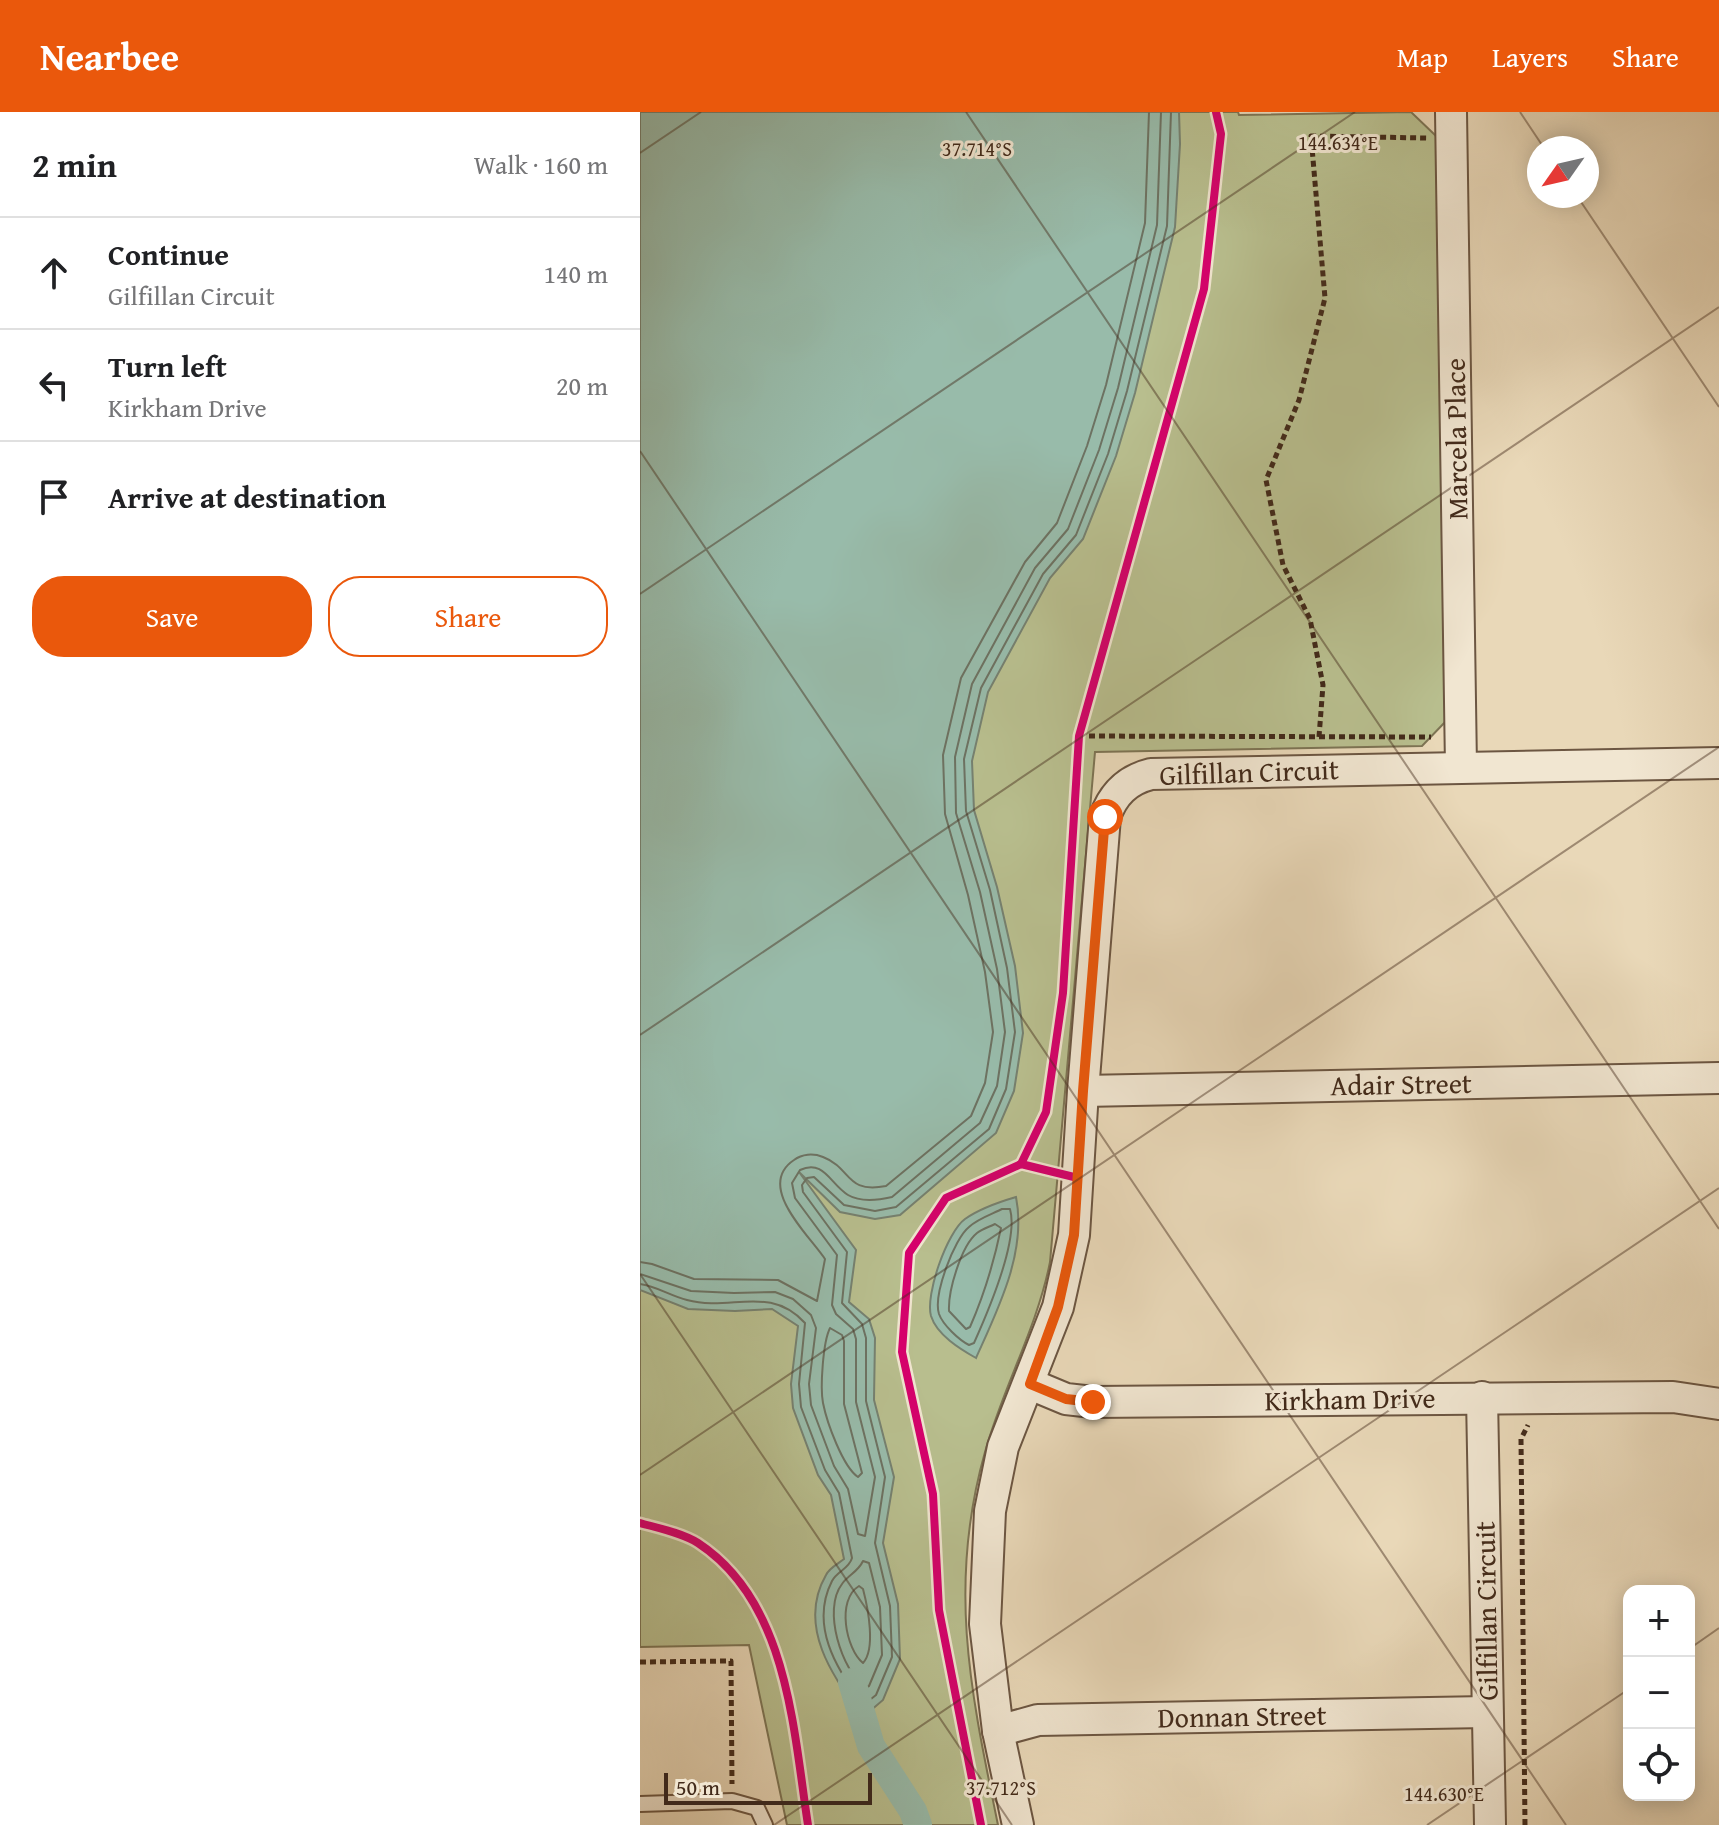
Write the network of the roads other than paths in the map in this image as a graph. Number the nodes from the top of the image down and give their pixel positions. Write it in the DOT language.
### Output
graph roads {
  1 [pos="1452,125"];
  2 [pos="1461,752"];
  3 [pos="1719,763"];
  4 [pos="1719,1078"];
  5 [pos="1083,1091"];
  6 [pos="1719,1382"];
  7 [pos="1030,1384"];
  8 [pos="1482,1397"];
  9 [pos="1673,1397"];
  10 [pos="1719,1404"];
  11 [pos="1487,1712"];
  12 [pos="998,1731"];
  13 [pos="640,1804"];
  14 [pos="765,1825"];
  15 [pos="1018,1825"];
  16 [pos="1490,1825"];
  1 -- 2 [label="street, Marcela Place"];
  2 -- 3 [label="street, Gilfillan Circuit"];
  2 -- 5 [label="street, Gilfillan Circuit"];
  4 -- 5 [label="street, Adair Street"];
  5 -- 7 [label="street, Gilfillan Circuit"];
  6 -- 9 [label="street, Kirkham Drive"];
  7 -- 8 [label="street, Kirkham Drive"];
  7 -- 12 [label="street, Gilfillan Circuit"];
  8 -- 9 [label="street, Kirkham Drive"];
  8 -- 11 [label="street, Gilfillan Circuit"];
  9 -- 10 [label="street, Kirkham Drive"];
  11 -- 12 [label="street, Donnan Street"];
  11 -- 16 [label="street, Gilfillan Circuit"];
  12 -- 15 [label="street, Gilfillan Circuit"];
  13 -- 14 [label="lane"];
}
